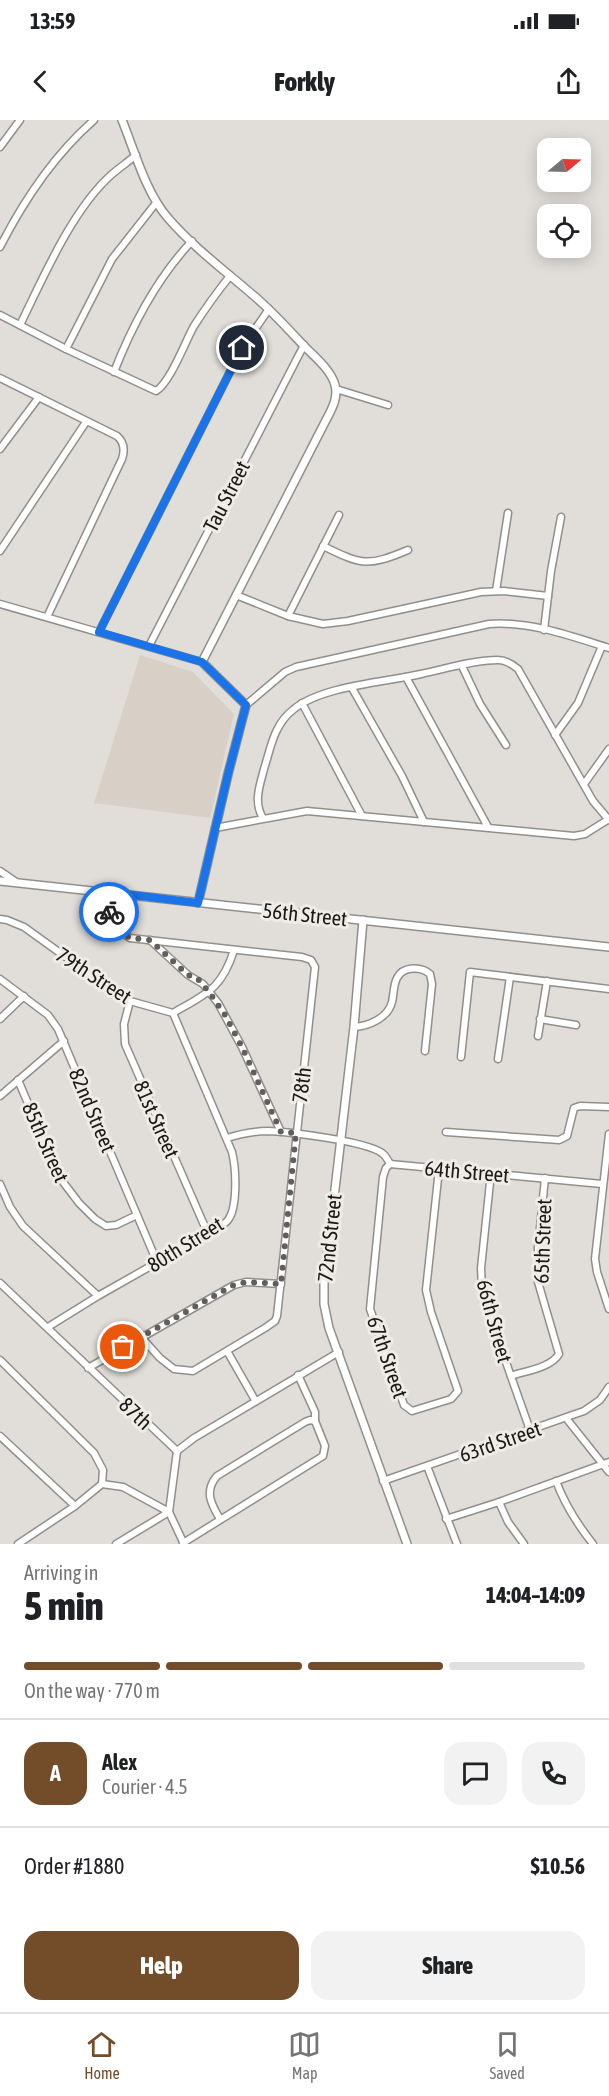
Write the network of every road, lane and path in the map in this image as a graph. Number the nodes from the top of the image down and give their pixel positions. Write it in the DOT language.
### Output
graph roads {
  1 [pos="20,120"];
  2 [pos="94,120"];
  3 [pos="122,120"];
  4 [pos="0,147"];
  5 [pos="136,155"];
  6 [pos="156,203"];
  7 [pos="192,242"];
  8 [pos="0,247"];
  9 [pos="230,276"];
  10 [pos="268,309"];
  11 [pos="0,315"];
  12 [pos="20,325"];
  13 [pos="304,345"];
  14 [pos="66,349"];
  15 [pos="114,372"];
  16 [pos="0,378"];
  17 [pos="336,389"];
  18 [pos="39,397"];
  19 [pos="388,405"];
  20 [pos="86,422"];
  21 [pos="0,449"];
  22 [pos="508,513"];
  23 [pos="339,515"];
  24 [pos="561,517"];
  25 [pos="323,546"];
  26 [pos="408,550"];
  27 [pos="0,551"];
  28 [pos="496,591"];
  29 [pos="236,595"];
  30 [pos="548,596"];
  31 [pos="0,604"];
  32 [pos="288,616"];
  33 [pos="47,617"];
  34 [pos="544,630"];
  35 [pos="99,632"];
  36 [pos="149,646"];
  37 [pos="605,647"];
  38 [pos="202,662"];
  39 [pos="462,666"];
  40 [pos="406,677"];
  41 [pos="351,688"];
  42 [pos="302,703"];
  43 [pos="246,705"];
  44 [pos="555,735"];
  45 [pos="506,745"];
  46 [pos="608,752"];
  47 [pos="584,783"];
  48 [pos="362,816"];
  49 [pos="263,818"];
  50 [pos="609,819"];
  51 [pos="424,822"];
  52 [pos="489,827"];
  53 [pos="215,828"];
  54 [pos="0,871"];
  55 [pos="0,881"];
  56 [pos="16,882"];
  57 [pos="108,892"];
  58 [pos="198,903"];
  59 [pos="0,919"];
  60 [pos="363,920"];
  61 [pos="150,940"];
  62 [pos="609,947"];
  63 [pos="234,950"];
  64 [pos="510,977"];
  65 [pos="0,979"];
  66 [pos="547,981"];
  67 [pos="609,989"];
  68 [pos="209,992"];
  69 [pos="24,996"];
  70 [pos="130,1001"];
  71 [pos="172,1013"];
  72 [pos="540,1019"];
  73 [pos="0,1020"];
  74 [pos="576,1024"];
  75 [pos="354,1027"];
  76 [pos="538,1036"];
  77 [pos="64,1041"];
  78 [pos="425,1051"];
  79 [pos="461,1057"];
  80 [pos="498,1059"];
  81 [pos="18,1080"];
  82 [pos="0,1096"];
  83 [pos="609,1107"];
  84 [pos="281,1132"];
  85 [pos="446,1132"];
  86 [pos="296,1133"];
  87 [pos="609,1134"];
  88 [pos="227,1138"];
  89 [pos="339,1141"];
  90 [pos="390,1164"];
  91 [pos="439,1168"];
  92 [pos="491,1173"];
  93 [pos="545,1178"];
  94 [pos="0,1184"];
  95 [pos="602,1184"];
  96 [pos="137,1215"];
  97 [pos="208,1234"];
  98 [pos="157,1262"];
  99 [pos="281,1284"];
  100 [pos="1,1286"];
  101 [pos="98,1296"];
  102 [pos="609,1309"];
  103 [pos="48,1327"];
  104 [pos="141,1337"];
  105 [pos="227,1351"];
  106 [pos="339,1352"];
  107 [pos="0,1360"];
  108 [pos="88,1368"];
  109 [pos="298,1375"];
  110 [pos="510,1376"];
  111 [pos="609,1387"];
  112 [pos="255,1400"];
  113 [pos="566,1418"];
  114 [pos="315,1421"];
  115 [pos="530,1430"];
  116 [pos="0,1436"];
  117 [pos="177,1451"];
  118 [pos="606,1463"];
  119 [pos="427,1466"];
  120 [pos="609,1472"];
  121 [pos="383,1481"];
  122 [pos="556,1481"];
  123 [pos="102,1484"];
  124 [pos="499,1502"];
  125 [pos="75,1506"];
  126 [pos="169,1512"];
  127 [pos="446,1518"];
  128 [pos="220,1519"];
  129 [pos="184,1543"];
  130 [pos="18,1544"];
  131 [pos="116,1544"];
  132 [pos="407,1544"];
  133 [pos="457,1544"];
  134 [pos="524,1544"];
  135 [pos="593,1544"];
  1 -- 4 [label="street"];
  2 -- 8 [label="street"];
  3 -- 5 [label="street"];
  5 -- 6 [label="street"];
  5 -- 12 [label="street"];
  6 -- 7 [label="street"];
  6 -- 14 [label="street"];
  7 -- 9 [label="street"];
  7 -- 15 [label="street"];
  9 -- 10 [label="street"];
  9 -- 15 [label="street"];
  10 -- 13 [label="street"];
  10 -- 35 [label="street"];
  11 -- 12 [label="street"];
  12 -- 14 [label="street"];
  13 -- 17 [label="street"];
  13 -- 36 [label="street, Tau Street"];
  14 -- 15 [label="street"];
  16 -- 18 [label="street"];
  17 -- 19 [label="street"];
  17 -- 29 [label="street"];
  18 -- 20 [label="street"];
  18 -- 21 [label="street"];
  20 -- 27 [label="street"];
  20 -- 33 [label="street"];
  22 -- 28 [label="street"];
  23 -- 25 [label="street"];
  24 -- 30 [label="street"];
  25 -- 26 [label="street"];
  25 -- 32 [label="street"];
  28 -- 30 [label="street"];
  28 -- 32 [label="street"];
  29 -- 32 [label="street"];
  29 -- 38 [label="street"];
  30 -- 34 [label="street"];
  31 -- 33 [label="street"];
  33 -- 35 [label="street"];
  34 -- 37 [label="street"];
  34 -- 43 [label="street"];
  35 -- 36 [label="street"];
  36 -- 38 [label="street"];
  37 -- 44 [label="street"];
  38 -- 43 [label="street"];
  39 -- 40 [label="street"];
  39 -- 44 [label="street"];
  39 -- 45 [label="street"];
  40 -- 41 [label="street"];
  40 -- 52 [label="street"];
  41 -- 42 [label="street"];
  41 -- 51 [label="street"];
  42 -- 48 [label="street"];
  42 -- 49 [label="street"];
  43 -- 53 [label="street"];
  44 -- 47 [label="street"];
  46 -- 47 [label="street"];
  47 -- 50 [label="street"];
  48 -- 49 [label="street"];
  48 -- 51 [label="street"];
  49 -- 53 [label="street"];
  50 -- 52 [label="street"];
  51 -- 52 [label="street"];
  53 -- 58 [label="street"];
  54 -- 56 [label="street"];
  55 -- 56 [label="street, 56th Street"];
  56 -- 57 [label="street, 56th Street"];
  57 -- 58 [label="street, 56th Street"];
  57 -- 61 [label="street, 78th"];
  58 -- 60 [label="street, 56th Street"];
  59 -- 70 [label="street, 79th Street"];
  60 -- 62 [label="street, 56th Street"];
  60 -- 75 [label="street, 72nd Street"];
  61 -- 63 [label="street, 78th"];
  61 -- 68 [label="street"];
  63 -- 68 [label="street"];
  63 -- 86 [label="street, 78th"];
  64 -- 66 [label="street"];
  64 -- 79 [label="street"];
  64 -- 80 [label="street"];
  65 -- 69 [label="street, 82nd Street"];
  66 -- 67 [label="street"];
  66 -- 72 [label="street"];
  68 -- 71 [label="street"];
  68 -- 84 [label="street"];
  69 -- 73 [label="street"];
  69 -- 77 [label="street, 82nd Street"];
  70 -- 71 [label="street, 79th Street"];
  70 -- 97 [label="street, 81st Street"];
  71 -- 88 [label="street, 80th Street"];
  72 -- 74 [label="street"];
  72 -- 76 [label="street"];
  75 -- 78 [label="street"];
  75 -- 89 [label="street, 72nd Street"];
  77 -- 81 [label="street"];
  77 -- 96 [label="street, 82nd Street"];
  81 -- 82 [label="street"];
  81 -- 96 [label="street, 85th Street"];
  83 -- 85 [label="street"];
  84 -- 86 [label="street, 64th Street"];
  84 -- 88 [label="street, 64th Street"];
  86 -- 89 [label="street, 64th Street"];
  86 -- 99 [label="street, 78th"];
  87 -- 95 [label="street"];
  88 -- 97 [label="street, 80th Street"];
  89 -- 90 [label="street, 64th Street"];
  89 -- 106 [label="street, 72nd Street"];
  90 -- 91 [label="street, 64th Street"];
  90 -- 91 [label="street, 67th Street"];
  91 -- 92 [label="street, 64th Street"];
  92 -- 93 [label="street, 64th Street"];
  92 -- 110 [label="street, 66th Street"];
  93 -- 95 [label="street, 64th Street"];
  93 -- 110 [label="street, 65th Street"];
  94 -- 101 [label="street"];
  95 -- 102 [label="street"];
  96 -- 98 [label="street, 82nd Street"];
  97 -- 98 [label="street, 80th Street"];
  98 -- 101 [label="street, 80th Street"];
  99 -- 104 [label="street"];
  99 -- 105 [label="street, 78th"];
  100 -- 103 [label="street, 87th"];
  101 -- 103 [label="street, 80th Street"];
  103 -- 108 [label="street, 87th"];
  104 -- 105 [label="street, 78th"];
  104 -- 108 [label="street"];
  105 -- 112 [label="street"];
  106 -- 109 [label="street"];
  106 -- 121 [label="street, 72nd Street"];
  107 -- 123 [label="street"];
  108 -- 117 [label="street, 87th"];
  109 -- 112 [label="street"];
  109 -- 114 [label="street"];
  110 -- 115 [label="street, 66th Street"];
  111 -- 113 [label="street, 63rd Street"];
  112 -- 117 [label="street"];
  113 -- 115 [label="street, 63rd Street"];
  113 -- 118 [label="street"];
  114 -- 128 [label="street"];
  114 -- 128 [label="street"];
  115 -- 119 [label="street, 63rd Street"];
  116 -- 125 [label="street"];
  117 -- 126 [label="street"];
  118 -- 120 [label="street"];
  118 -- 122 [label="street"];
  119 -- 121 [label="street, 63rd Street"];
  119 -- 127 [label="street"];
  121 -- 132 [label="street, 72nd Street"];
  122 -- 124 [label="street"];
  122 -- 135 [label="street"];
  123 -- 125 [label="street"];
  123 -- 126 [label="street"];
  124 -- 127 [label="street"];
  124 -- 134 [label="street"];
  125 -- 130 [label="street"];
  126 -- 129 [label="street"];
  126 -- 131 [label="street"];
  127 -- 133 [label="street"];
  128 -- 129 [label="street"];
}
